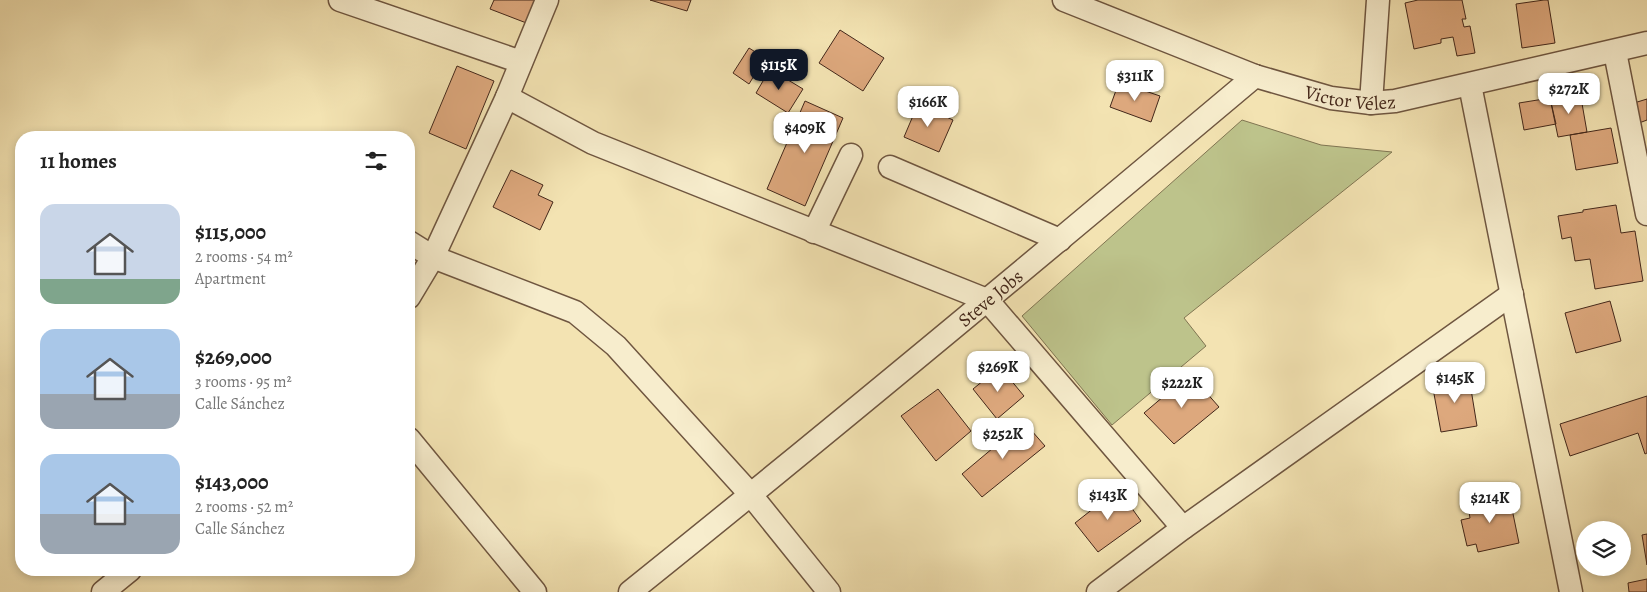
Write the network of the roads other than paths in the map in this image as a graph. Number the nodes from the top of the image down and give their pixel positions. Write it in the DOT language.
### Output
graph roads {
  1 [pos="340,0"];
  2 [pos="547,0"];
  3 [pos="1064,0"];
  4 [pos="1378,0"];
  5 [pos="1647,44"];
  6 [pos="1615,52"];
  7 [pos="521,62"];
  8 [pos="1255,76"];
  9 [pos="1470,85"];
  10 [pos="507,97"];
  11 [pos="1371,103"];
  12 [pos="851,155"];
  13 [pos="890,167"];
  14 [pos="1647,214"];
  15 [pos="814,232"];
  16 [pos="1060,240"];
  17 [pos="415,246"];
  18 [pos="433,256"];
  19 [pos="415,287"];
  20 [pos="1512,294"];
  21 [pos="987,300"];
  22 [pos="415,446"];
  23 [pos="751,495"];
  24 [pos="1183,528"];
  25 [pos="123,576"];
  26 [pos="103,592"];
  27 [pos="535,592"];
  28 [pos="630,592"];
  29 [pos="829,592"];
  30 [pos="1098,592"];
  31 [pos="1572,592"];
  1 -- 7 [label="street"];
  2 -- 7 [label="street"];
  3 -- 8 [label="street, Victor Vélez"];
  4 -- 11 [label="street"];
  5 -- 6 [label="street, Victor Vélez"];
  6 -- 9 [label="street, Victor Vélez"];
  6 -- 14 [label="street"];
  7 -- 10 [label="street"];
  8 -- 11 [label="street, Victor Vélez"];
  8 -- 16 [label="street, Steve Jobs"];
  9 -- 11 [label="street, Victor Vélez"];
  9 -- 20 [label="street"];
  10 -- 15 [label="street"];
  10 -- 18 [label="street"];
  12 -- 15 [label="street"];
  13 -- 16 [label="street"];
  15 -- 21 [label="street"];
  16 -- 21 [label="street, Steve Jobs"];
  17 -- 18 [label="street"];
  18 -- 19 [label="street"];
  18 -- 23 [label="street"];
  20 -- 24 [label="street"];
  20 -- 31 [label="street"];
  21 -- 23 [label="street, Steve Jobs"];
  21 -- 24 [label="street"];
  22 -- 27 [label="street"];
  23 -- 28 [label="street, Steve Jobs"];
  23 -- 29 [label="street"];
  24 -- 30 [label="street"];
  25 -- 26 [label="street"];
}
